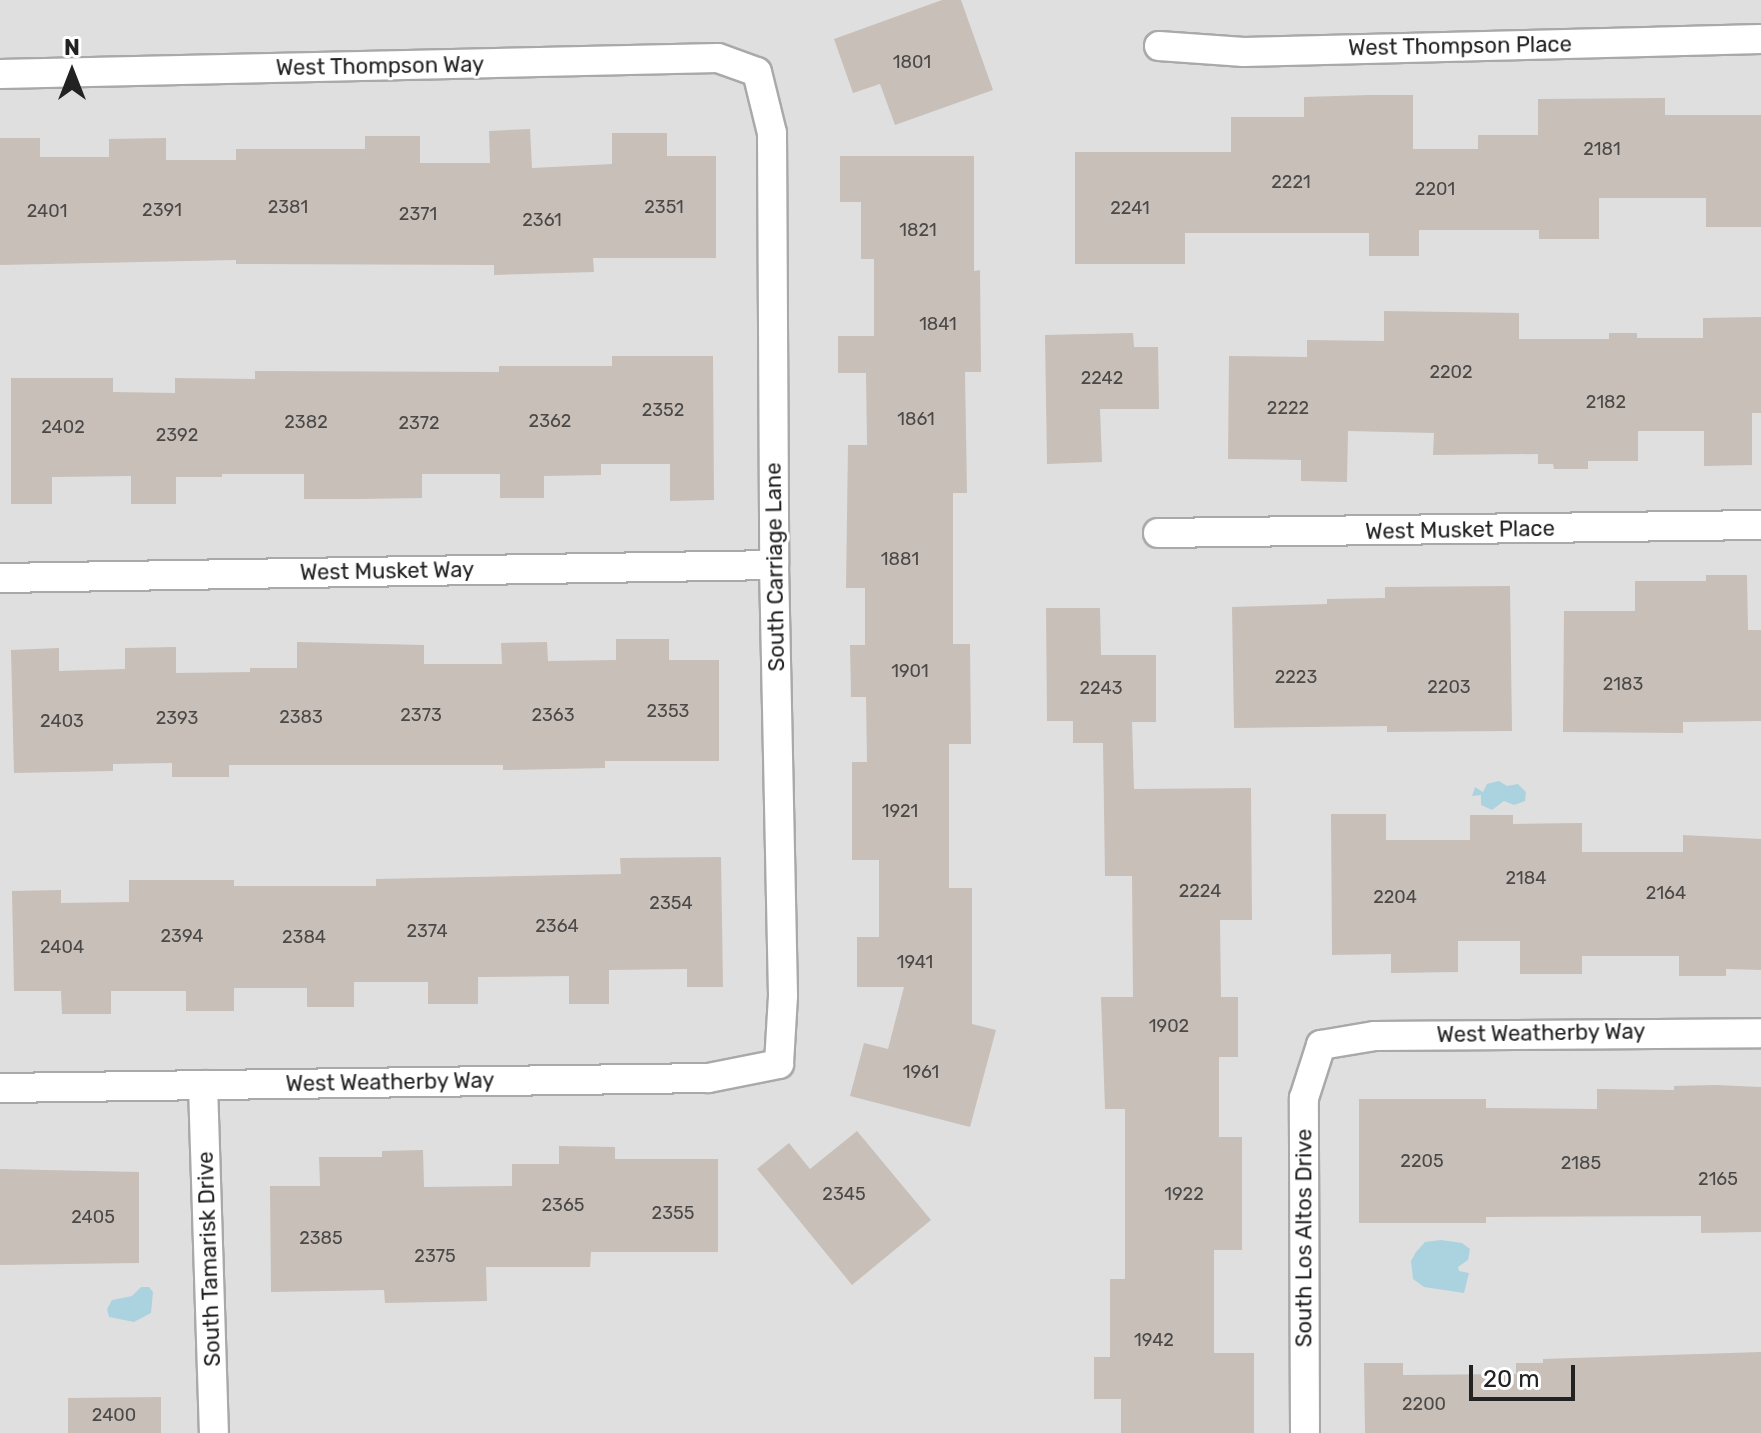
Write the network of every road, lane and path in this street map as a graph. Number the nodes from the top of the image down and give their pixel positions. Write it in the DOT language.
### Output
graph roads {
  1 [pos="1761,39"];
  2 [pos="1159,46"];
  3 [pos="757,72"];
  4 [pos="0,74"];
  5 [pos="1761,525"];
  6 [pos="1158,533"];
  7 [pos="774,565"];
  8 [pos="0,578"];
  9 [pos="1761,1033"];
  10 [pos="1321,1045"];
  11 [pos="779,1064"];
  12 [pos="203,1085"];
  13 [pos="0,1088"];
  14 [pos="214,1433"];
  15 [pos="1305,1433"];
  1 -- 2 [label="street, West Thompson Place"];
  3 -- 4 [label="street, West Thompson Way"];
  3 -- 7 [label="street, South Carriage Lane"];
  5 -- 6 [label="street, West Musket Place"];
  7 -- 8 [label="street, West Musket Way"];
  7 -- 11 [label="street, South Carriage Lane"];
  9 -- 10 [label="street, West Weatherby Way"];
  10 -- 15 [label="street, South Los Altos Drive"];
  11 -- 12 [label="street, West Weatherby Way"];
  12 -- 13 [label="street, West Weatherby Way"];
  12 -- 14 [label="street, South Tamarisk Drive"];
}
